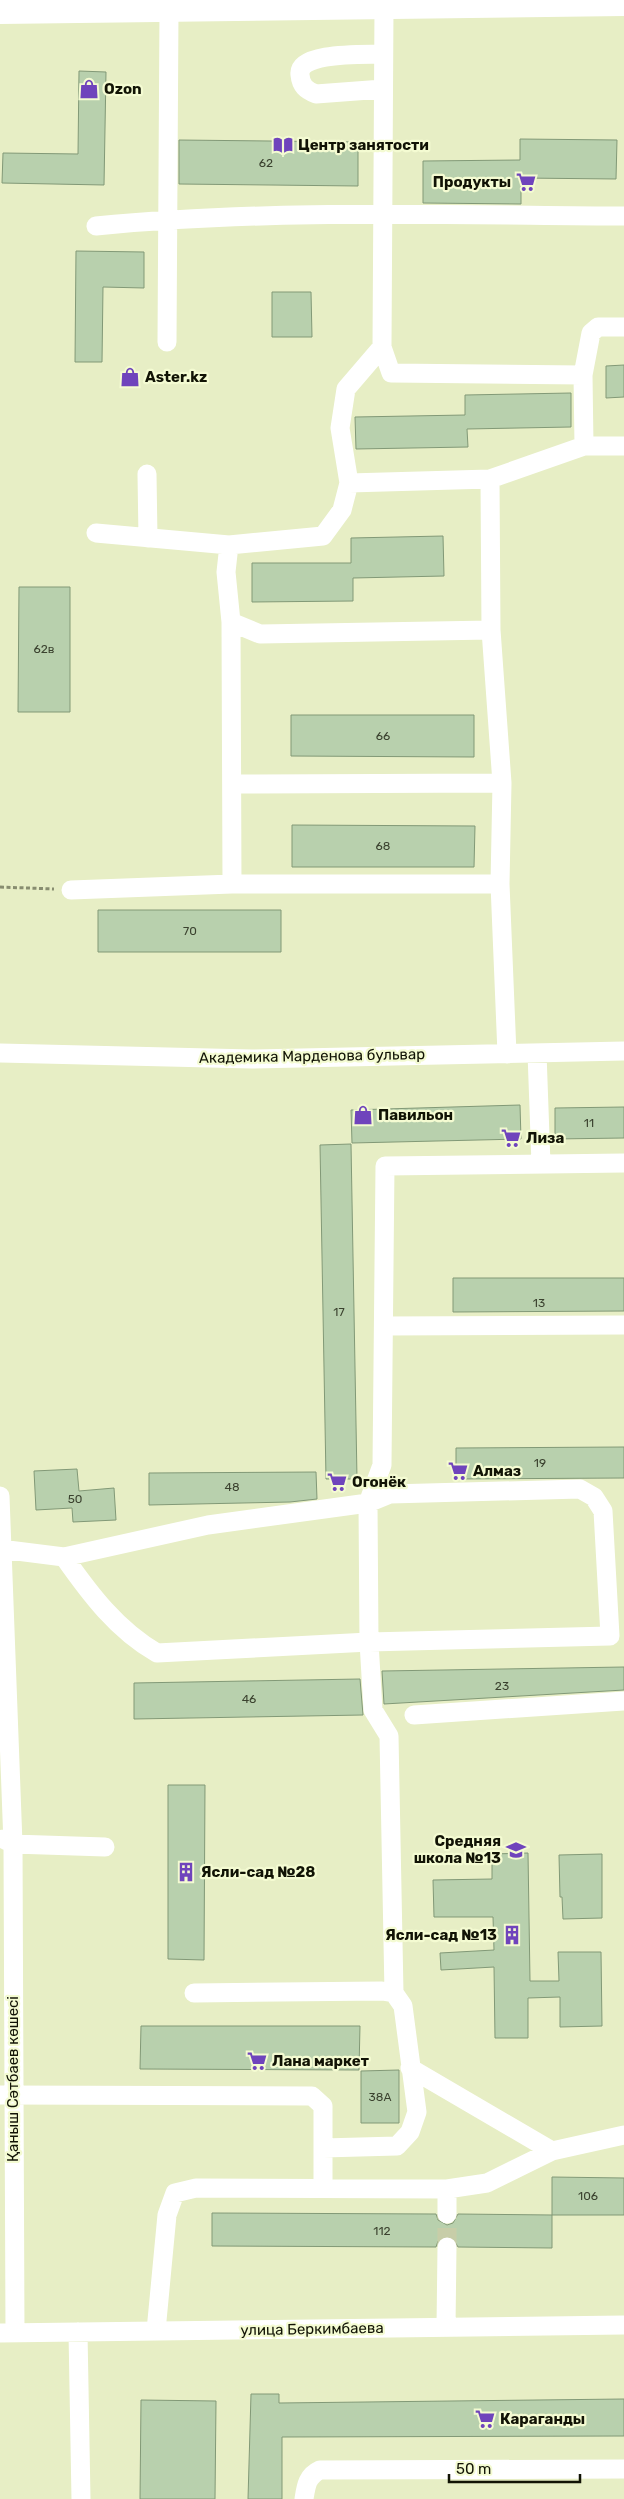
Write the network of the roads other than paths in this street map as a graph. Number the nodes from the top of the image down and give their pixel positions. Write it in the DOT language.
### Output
graph roads {
  1 [pos="624,4"];
  2 [pos="399,5"];
  3 [pos="169,10"];
  4 [pos="0,12"];
  5 [pos="384,54"];
  6 [pos="383,89"];
  7 [pos="382,215"];
  8 [pos="624,216"];
  9 [pos="167,219"];
  10 [pos="96,226"];
  11 [pos="624,327"];
  12 [pos="167,342"];
  13 [pos="382,347"];
  14 [pos="583,375"];
  15 [pos="584,446"];
  16 [pos="624,446"];
  17 [pos="147,474"];
  18 [pos="490,479"];
  19 [pos="349,483"];
  20 [pos="96,533"];
  21 [pos="148,538"];
  22 [pos="229,546"];
  23 [pos="231,622"];
  24 [pos="491,630"];
  25 [pos="502,783"];
  26 [pos="233,784"];
  27 [pos="232,884"];
  28 [pos="500,884"];
  29 [pos="70,890"];
  30 [pos="624,1051"];
  31 [pos="0,1053"];
  32 [pos="537,1053"];
  33 [pos="507,1054"];
  34 [pos="624,1163"];
  35 [pos="541,1164"];
  36 [pos="624,1325"];
  37 [pos="385,1326"];
  38 [pos="0,1496"];
  39 [pos="368,1503"];
  40 [pos="2,1550"];
  41 [pos="64,1557"];
  42 [pos="369,1642"];
  43 [pos="3,1647"];
  44 [pos="624,1701"];
  45 [pos="414,1714"];
  46 [pos="4,1726"];
  47 [pos="6,1841"];
  48 [pos="105,1848"];
  49 [pos="6,1912"];
  50 [pos="194,1993"];
  51 [pos="394,1993"];
  52 [pos="7,2011"];
  53 [pos="410,2068"];
  54 [pos="7,2095"];
  55 [pos="624,2135"];
  56 [pos="323,2148"];
  57 [pos="552,2151"];
  58 [pos="323,2189"];
  59 [pos="448,2189"];
  60 [pos="7,2195"];
  61 [pos="447,2214"];
  62 [pos="447,2247"];
  63 [pos="624,2325"];
  64 [pos="446,2327"];
  65 [pos="156,2331"];
  66 [pos="78,2332"];
  67 [pos="8,2333"];
  68 [pos="624,2469"];
  69 [pos="78,2497"];
  70 [pos="304,2499"];
  1 -- 2 [label="main road"];
  2 -- 3 [label="main road"];
  2 -- 5 [label="street"];
  3 -- 4 [label="main road"];
  3 -- 9 [label="street"];
  5 -- 6 [label="street"];
  5 -- 6 [label="street"];
  6 -- 7 [label="street"];
  7 -- 8 [label="street"];
  7 -- 9 [label="street"];
  7 -- 13 [label="street"];
  9 -- 10 [label="street"];
  9 -- 12 [label="street"];
  11 -- 14 [label="street"];
  13 -- 14 [label="street"];
  13 -- 19 [label="street"];
  14 -- 15 [label="street"];
  15 -- 16 [label="street"];
  15 -- 18 [label="street"];
  17 -- 21 [label="street"];
  18 -- 19 [label="street"];
  18 -- 24 [label="street"];
  19 -- 22 [label="street"];
  20 -- 21 [label="street"];
  21 -- 22 [label="street"];
  22 -- 23 [label="street"];
  23 -- 24 [label="street"];
  23 -- 26 [label="street"];
  24 -- 25 [label="street"];
  25 -- 26 [label="street"];
  25 -- 28 [label="street"];
  26 -- 27 [label="street"];
  27 -- 28 [label="street"];
  27 -- 29 [label="street"];
  28 -- 33 [label="street"];
  30 -- 32 [label="street, Академика Марденова бульвар"];
  31 -- 33 [label="street, Академика Марденова бульвар"];
  32 -- 33 [label="street, Академика Марденова бульвар"];
  32 -- 35 [label="street"];
  34 -- 35 [label="street"];
  35 -- 37 [label="street"];
  36 -- 37 [label="street"];
  37 -- 39 [label="street"];
  38 -- 40 [label="street, Қаныш Сәтбаев көшесі"];
  39 -- 41 [label="street"];
  39 -- 42 [label="street"];
  39 -- 42 [label="street"];
  40 -- 41 [label="street"];
  40 -- 43 [label="street, Қаныш Сәтбаев көшесі"];
  41 -- 42 [label="street"];
  42 -- 51 [label="street"];
  43 -- 46 [label="street, Қаныш Сәтбаев көшесі"];
  44 -- 45 [label="street"];
  46 -- 47 [label="street, Қаныш Сәтбаев көшесі"];
  47 -- 48 [label="street"];
  47 -- 49 [label="street, Қаныш Сәтбаев көшесі"];
  49 -- 52 [label="street, Қаныш Сәтбаев көшесі"];
  50 -- 51 [label="street"];
  51 -- 53 [label="street"];
  52 -- 54 [label="street, Қаныш Сәтбаев көшесі"];
  53 -- 56 [label="street"];
  53 -- 57 [label="street"];
  54 -- 56 [label="street"];
  54 -- 60 [label="street, Қаныш Сәтбаев көшесі"];
  55 -- 57 [label="street"];
  56 -- 58 [label="street"];
  57 -- 59 [label="street"];
  58 -- 59 [label="street"];
  58 -- 65 [label="street"];
  59 -- 61 [label="street"];
  60 -- 67 [label="street, Қаныш Сәтбаев көшесі"];
  62 -- 64 [label="street"];
  63 -- 64 [label="street, улица Беркимбаева"];
  64 -- 65 [label="street, улица Беркимбаева"];
  65 -- 66 [label="street, улица Беркимбаева"];
  66 -- 67 [label="street, улица Беркимбаева"];
  66 -- 69 [label="street"];
  68 -- 70 [label="street"];
}
